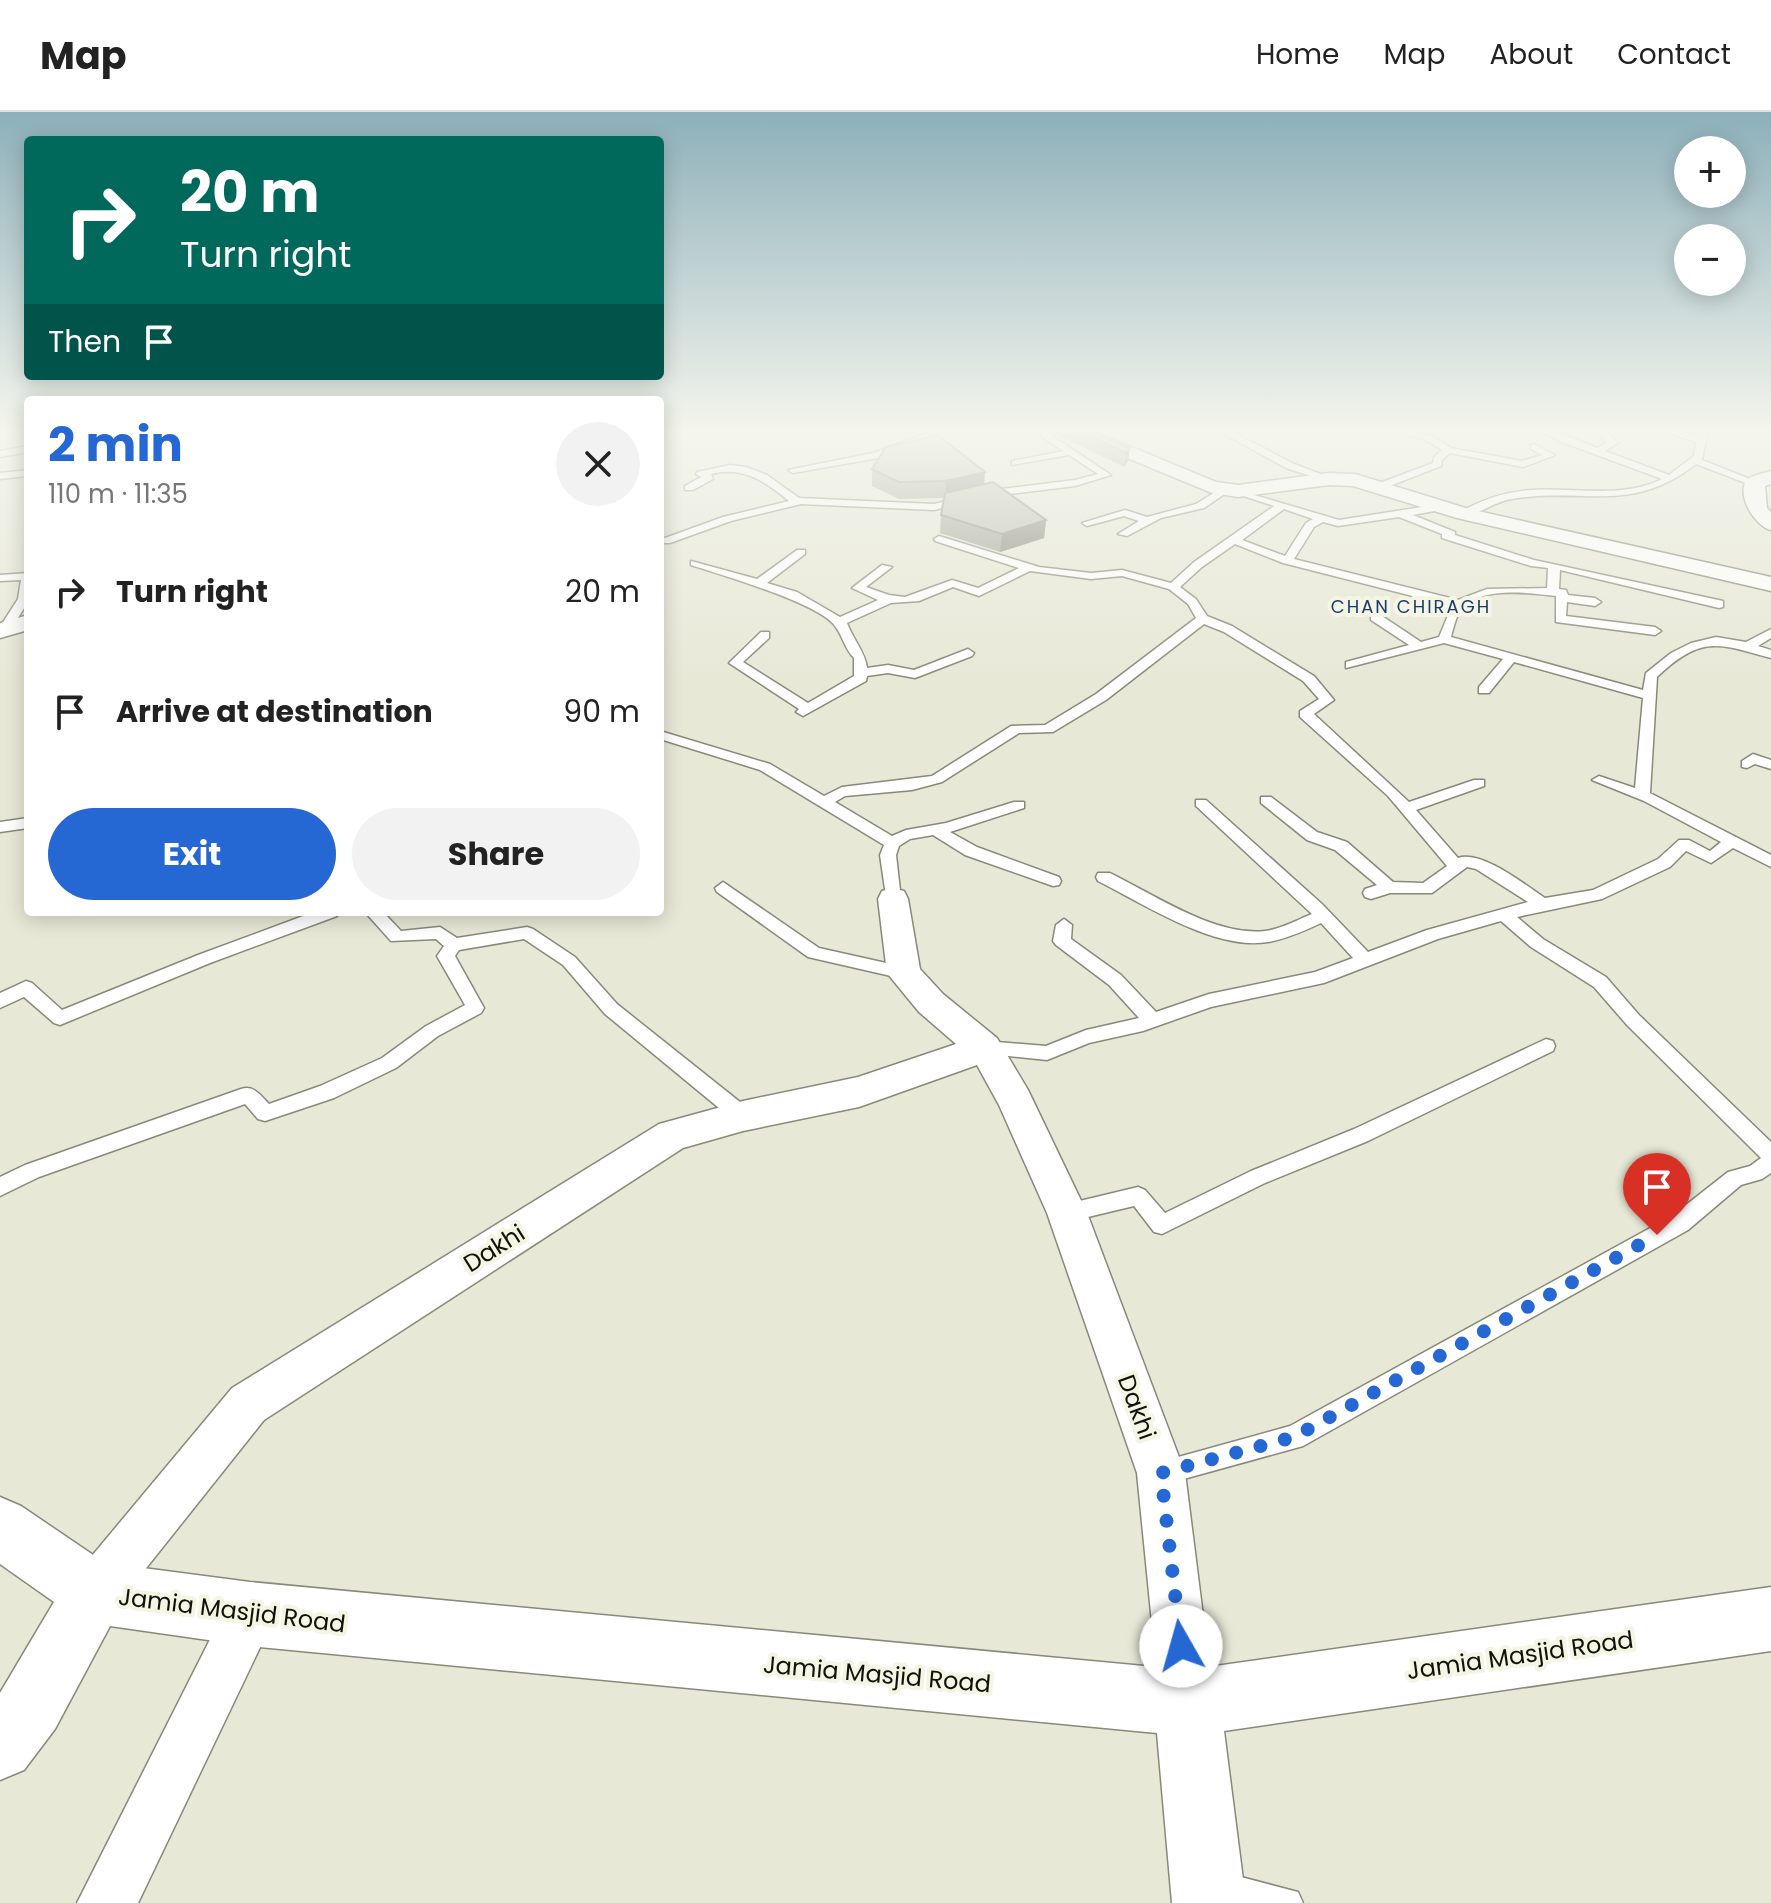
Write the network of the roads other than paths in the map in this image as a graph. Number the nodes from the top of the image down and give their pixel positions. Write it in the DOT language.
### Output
graph roads {
  1 [pos="753,513"];
  2 [pos="1172,513"];
  3 [pos="1272,513"];
  4 [pos="1305,513"];
  5 [pos="1411,513"];
  6 [pos="1459,513"];
  7 [pos="1467,513"];
  8 [pos="1464,514"];
  9 [pos="1398,515"];
  10 [pos="1322,518"];
  11 [pos="1148,521"];
  12 [pos="1087,523"];
  13 [pos="1412,530"];
  14 [pos="1123,534"];
  15 [pos="939,539"];
  16 [pos="664,541"];
  17 [pos="1236,541"];
  18 [pos="801,552"];
  19 [pos="1287,561"];
  20 [pos="695,563"];
  21 [pos="1554,566"];
  22 [pos="886,567"];
  23 [pos="1029,567"];
  24 [pos="24,576"];
  25 [pos="0,578"];
  26 [pos="759,583"];
  27 [pos="1771,584"];
  28 [pos="1173,587"];
  29 [pos="1557,595"];
  30 [pos="887,600"];
  31 [pos="1595,602"];
  32 [pos="1460,604"];
  33 [pos="1719,604"];
  34 [pos="24,609"];
  35 [pos="1375,617"];
  36 [pos="1203,619"];
  37 [pos="840,622"];
  38 [pos="2,630"];
  39 [pos="1655,631"];
  40 [pos="1771,633"];
  41 [pos="765,635"];
  42 [pos="1444,639"];
  43 [pos="1419,646"];
  44 [pos="1746,647"];
  45 [pos="968,653"];
  46 [pos="1771,654"];
  47 [pos="1512,657"];
  48 [pos="1351,665"];
  49 [pos="861,673"];
  50 [pos="1484,690"];
  51 [pos="1648,695"];
  52 [pos="664,736"];
  53 [pos="1747,764"];
  54 [pos="1771,765"];
  55 [pos="1599,780"];
  56 [pos="1479,783"];
  57 [pos="1642,795"];
  58 [pos="1266,800"];
  59 [pos="824,802"];
  60 [pos="1201,803"];
  61 [pos="1019,805"];
  62 [pos="1406,808"];
  63 [pos="24,824"];
  64 [pos="0,827"];
  65 [pos="935,830"];
  66 [pos="1732,841"];
  67 [pos="892,843"];
  68 [pos="1769,858"];
  69 [pos="1457,867"];
  70 [pos="1104,877"];
  71 [pos="1053,881"];
  72 [pos="1389,887"];
  73 [pos="723,888"];
  74 [pos="1371,893"];
  75 [pos="893,899"];
  76 [pos="1543,904"];
  77 [pos="1503,914"];
  78 [pos="320,916"];
  79 [pos="377,916"];
  80 [pos="1323,916"];
  81 [pos="1064,925"];
  82 [pos="454,945"];
  83 [pos="1364,959"];
  84 [pos="904,973"];
  85 [pos="0,1001"];
  86 [pos="1153,1021"];
  87 [pos="1546,1046"];
  88 [pos="985,1048"];
  89 [pos="743,1116"];
  90 [pos="1771,1155"];
  91 [pos="1771,1162"];
  92 [pos="0,1187"];
  93 [pos="1067,1213"];
  94 [pos="1161,1473"];
  95 [pos="0,1527"];
  96 [pos="94,1593"];
  97 [pos="250,1614"];
  98 [pos="1771,1619"];
  99 [pos="1187,1703"];
  100 [pos="0,1746"];
  101 [pos="1208,1894"];
  102 [pos="107,1903"];
  103 [pos="1287,1903"];
  1 -- 16 [label="lane"];
  2 -- 11 [label="lane"];
  3 -- 17 [label="lane"];
  4 -- 10 [label="lane"];
  5 -- 9 [label="lane"];
  6 -- 8 [label="street"];
  7 -- 8 [label="lane"];
  8 -- 27 [label="street"];
  9 -- 10 [label="lane"];
  9 -- 13 [label="lane"];
  9 -- 21 [label="lane"];
  10 -- 19 [label="lane"];
  11 -- 12 [label="lane"];
  11 -- 14 [label="lane"];
  15 -- 23 [label="lane"];
  17 -- 19 [label="lane"];
  17 -- 28 [label="lane"];
  18 -- 26 [label="lane"];
  19 -- 32 [label="lane"];
  20 -- 26 [label="lane"];
  21 -- 29 [label="lane"];
  21 -- 33 [label="lane"];
  22 -- 30 [label="lane"];
  23 -- 28 [label="lane"];
  23 -- 30 [label="lane"];
  24 -- 25 [label="lane"];
  26 -- 37 [label="lane"];
  28 -- 36 [label="lane"];
  29 -- 31 [label="lane"];
  29 -- 32 [label="lane"];
  29 -- 39 [label="lane"];
  30 -- 37 [label="lane"];
  32 -- 42 [label="lane"];
  34 -- 38 [label="street"];
  35 -- 43 [label="lane"];
  36 -- 59 [label="lane"];
  36 -- 62 [label="lane"];
  37 -- 49 [label="lane"];
  40 -- 44 [label="lane"];
  41 -- 49 [label="lane"];
  42 -- 43 [label="lane"];
  42 -- 47 [label="lane"];
  43 -- 48 [label="lane"];
  44 -- 46 [label="lane"];
  44 -- 51 [label="lane"];
  45 -- 49 [label="lane"];
  47 -- 50 [label="lane"];
  47 -- 51 [label="lane"];
  51 -- 57 [label="lane"];
  52 -- 59 [label="lane"];
  53 -- 54 [label="lane"];
  55 -- 57 [label="lane"];
  56 -- 62 [label="lane"];
  57 -- 66 [label="lane"];
  58 -- 72 [label="lane"];
  59 -- 67 [label="lane"];
  60 -- 80 [label="lane"];
  61 -- 65 [label="lane"];
  62 -- 69 [label="lane"];
  63 -- 64 [label="lane"];
  65 -- 67 [label="lane"];
  65 -- 71 [label="lane"];
  66 -- 68 [label="lane"];
  66 -- 76 [label="lane"];
  67 -- 75 [label="lane"];
  69 -- 72 [label="lane"];
  69 -- 76 [label="lane"];
  70 -- 80 [label="lane"];
  72 -- 74 [label="lane"];
  73 -- 84 [label="lane"];
  75 -- 84 [label="street"];
  76 -- 77 [label="lane"];
  77 -- 83 [label="lane"];
  77 -- 90 [label="lane"];
  78 -- 85 [label="lane"];
  79 -- 82 [label="lane"];
  80 -- 83 [label="lane"];
  81 -- 86 [label="lane"];
  82 -- 89 [label="lane"];
  82 -- 92 [label="lane"];
  83 -- 86 [label="lane"];
  84 -- 88 [label="street"];
  86 -- 88 [label="lane"];
  87 -- 93 [label="lane"];
  88 -- 89 [label="street, Dakhi"];
  88 -- 93 [label="street, Dakhi"];
  89 -- 96 [label="street, Dakhi"];
  91 -- 94 [label="lane"];
  93 -- 94 [label="street, Dakhi"];
  94 -- 99 [label="street, Dakhi"];
  95 -- 96 [label="street, Jamia Masjid Road"];
  96 -- 97 [label="street, Jamia Masjid Road"];
  96 -- 100 [label="street"];
  97 -- 99 [label="street, Jamia Masjid Road"];
  97 -- 102 [label="street"];
  98 -- 99 [label="street, Jamia Masjid Road"];
  99 -- 101 [label="street"];
  101 -- 103 [label="lane"];
}
